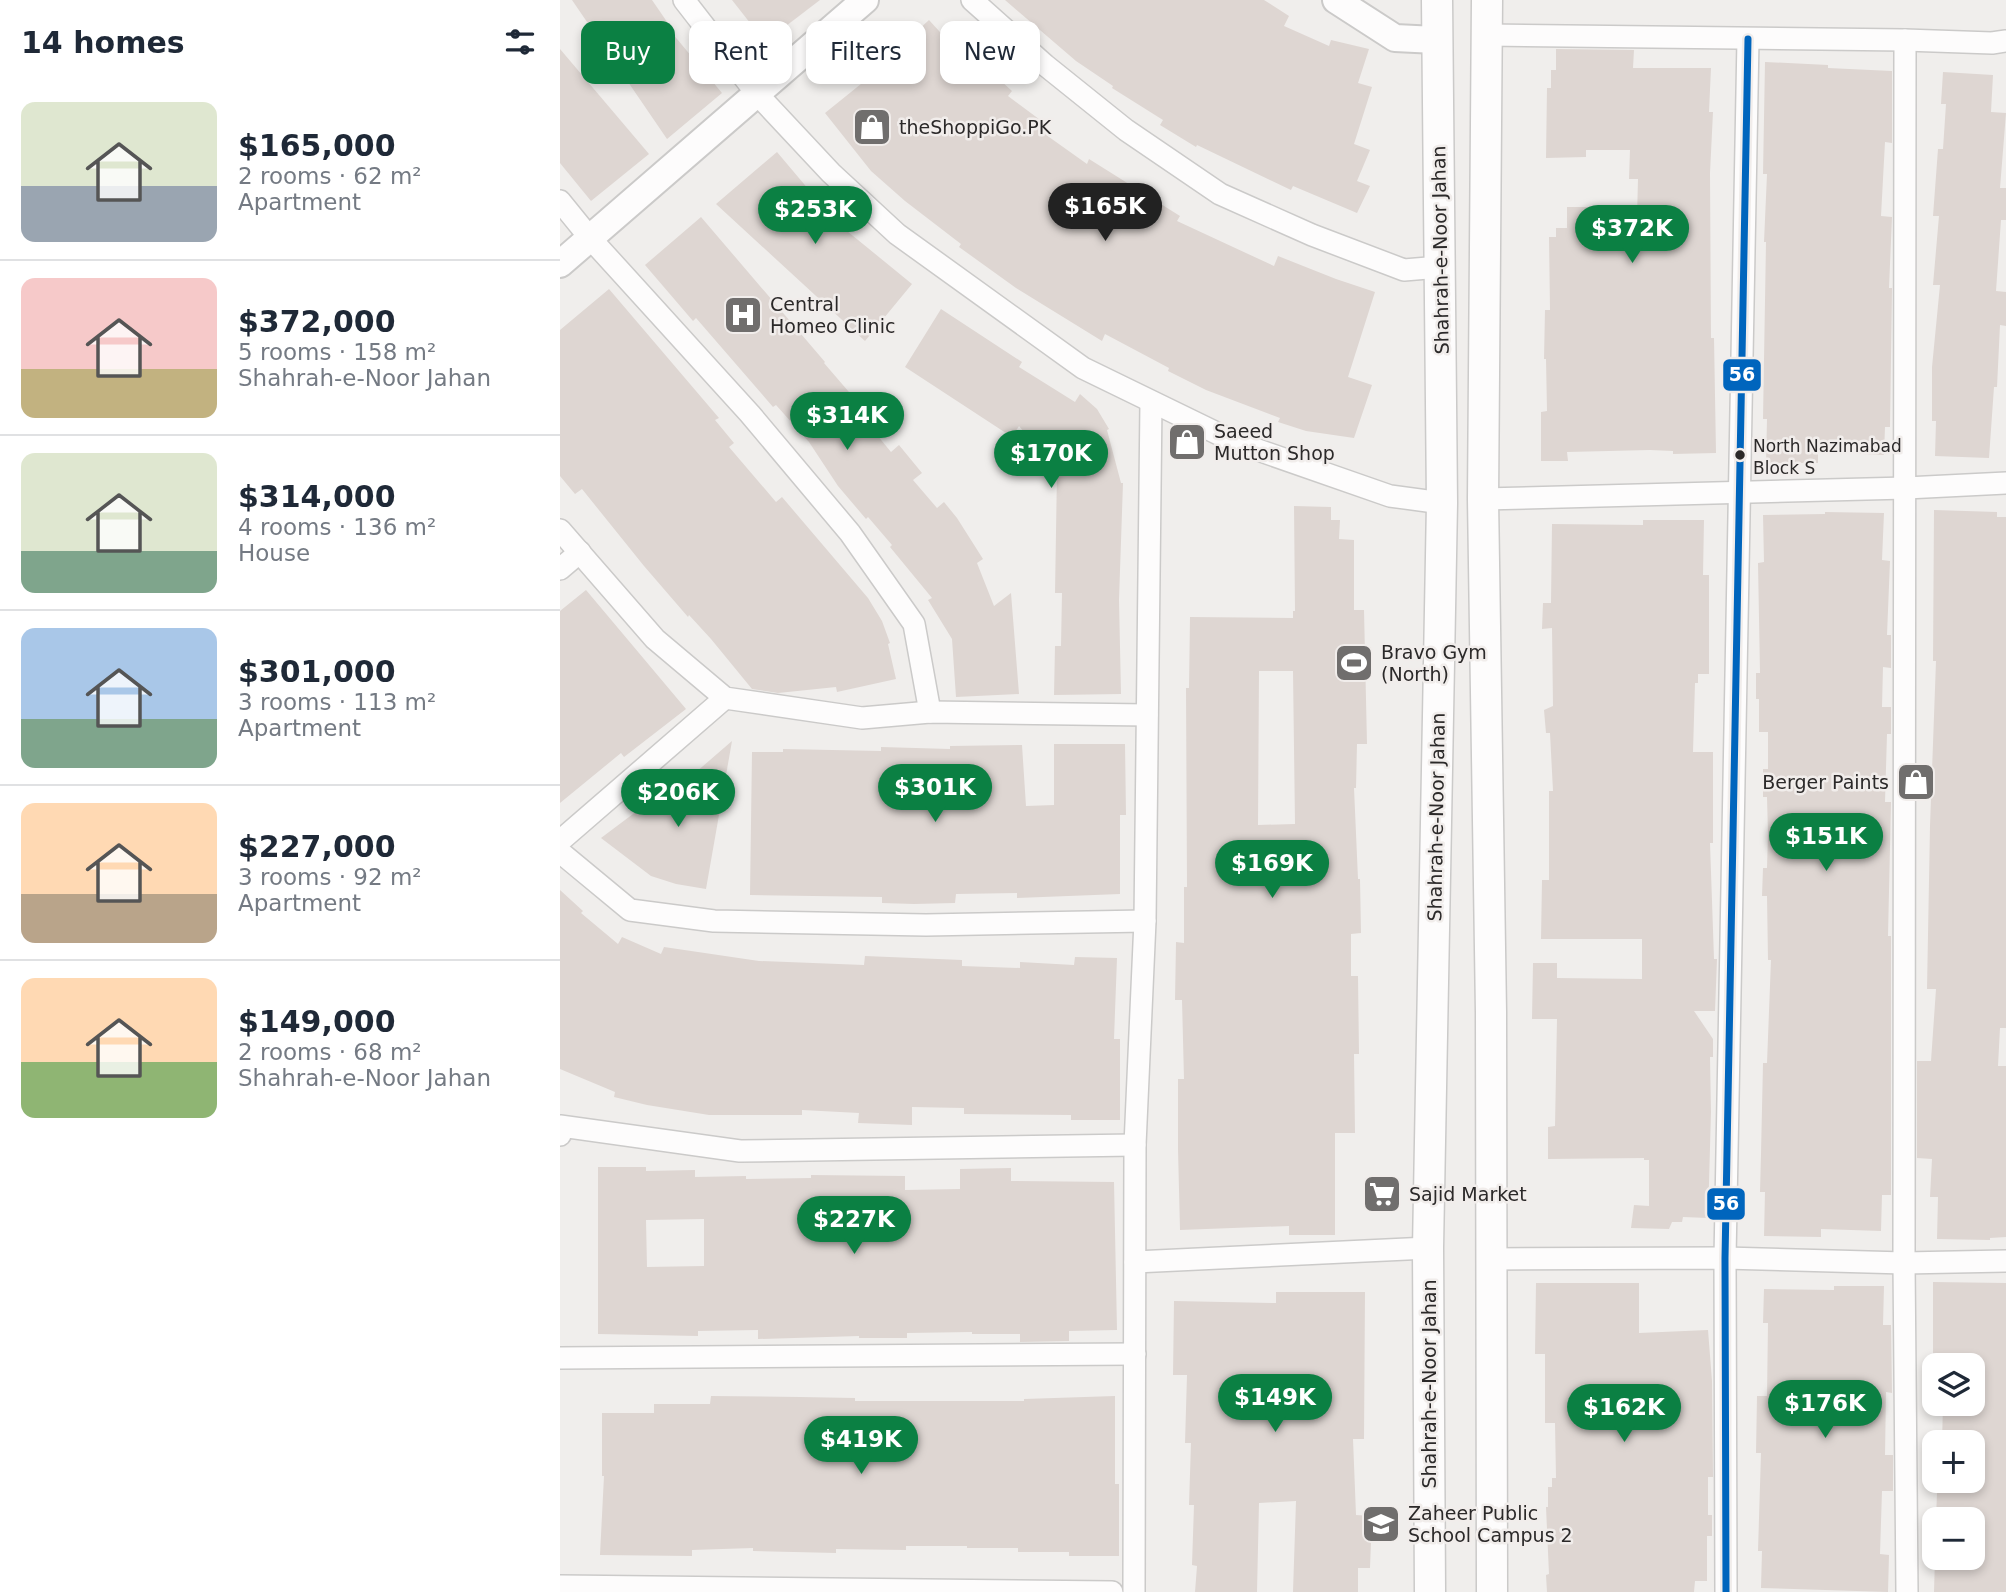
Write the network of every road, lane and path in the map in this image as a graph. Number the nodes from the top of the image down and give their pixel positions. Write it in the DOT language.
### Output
graph roads {
  1 [pos="684,0"];
  2 [pos="865,0"];
  3 [pos="972,0"];
  4 [pos="1336,0"];
  5 [pos="1437,0"];
  6 [pos="1487,0"];
  7 [pos="1487,35"];
  8 [pos="1748,38"];
  9 [pos="1436,40"];
  10 [pos="1905,40"];
  11 [pos="2006,41"];
  12 [pos="757,94"];
  13 [pos="560,201"];
  14 [pos="590,238"];
  15 [pos="560,264"];
  16 [pos="1440,267"];
  17 [pos="1151,402"];
  18 [pos="2006,483"];
  19 [pos="1906,488"];
  20 [pos="1738,493"];
  21 [pos="1483,499"];
  22 [pos="1442,503"];
  23 [pos="560,530"];
  24 [pos="580,552"];
  25 [pos="560,569"];
  26 [pos="726,698"];
  27 [pos="930,712"];
  28 [pos="1147,715"];
  29 [pos="560,842"];
  30 [pos="560,852"];
  31 [pos="1145,921"];
  32 [pos="560,1135"];
  33 [pos="1135,1145"];
  34 [pos="1428,1248"];
  35 [pos="1725,1258"];
  36 [pos="1492,1259"];
  37 [pos="2006,1261"];
  38 [pos="1135,1262"];
  39 [pos="1904,1263"];
  40 [pos="1135,1354"];
  41 [pos="560,1358"];
  42 [pos="560,1586"];
  43 [pos="1111,1592"];
  44 [pos="1134,1592"];
  45 [pos="1430,1592"];
  46 [pos="1492,1592"];
  47 [pos="1726,1592"];
  48 [pos="1907,1592"];
  1 -- 12 [label="street"];
  2 -- 12 [label="street"];
  3 -- 16 [label="street"];
  4 -- 9 [label="street"];
  5 -- 9 [label="main road, Shahrah-e-Noor Jahan"];
  6 -- 7 [label="main road"];
  7 -- 8 [label="street"];
  7 -- 21 [label="main road"];
  8 -- 10 [label="street"];
  8 -- 20 [label="street"];
  9 -- 16 [label="main road, Shahrah-e-Noor Jahan"];
  10 -- 11 [label="street"];
  10 -- 19 [label="street"];
  12 -- 14 [label="street"];
  12 -- 17 [label="street"];
  13 -- 14 [label="street"];
  14 -- 15 [label="street"];
  14 -- 27 [label="street"];
  16 -- 22 [label="main road, Shahrah-e-Noor Jahan"];
  17 -- 22 [label="street"];
  17 -- 28 [label="street"];
  18 -- 19 [label="street"];
  19 -- 20 [label="street"];
  19 -- 39 [label="street"];
  20 -- 21 [label="street"];
  20 -- 35 [label="street"];
  21 -- 36 [label="main road"];
  22 -- 34 [label="main road, Shahrah-e-Noor Jahan"];
  23 -- 24 [label="street"];
  24 -- 25 [label="street"];
  24 -- 26 [label="street"];
  26 -- 27 [label="street"];
  26 -- 29 [label="street"];
  27 -- 28 [label="street"];
  28 -- 31 [label="street"];
  30 -- 31 [label="street"];
  31 -- 33 [label="street"];
  32 -- 33 [label="street"];
  33 -- 38 [label="street"];
  34 -- 38 [label="street"];
  34 -- 45 [label="main road, Shahrah-e-Noor Jahan"];
  35 -- 36 [label="street"];
  35 -- 39 [label="street"];
  35 -- 47 [label="street"];
  36 -- 46 [label="main road"];
  37 -- 39 [label="street"];
  38 -- 40 [label="street"];
  39 -- 48 [label="street"];
  40 -- 41 [label="street"];
  40 -- 44 [label="street"];
  42 -- 43 [label="street"];
}
